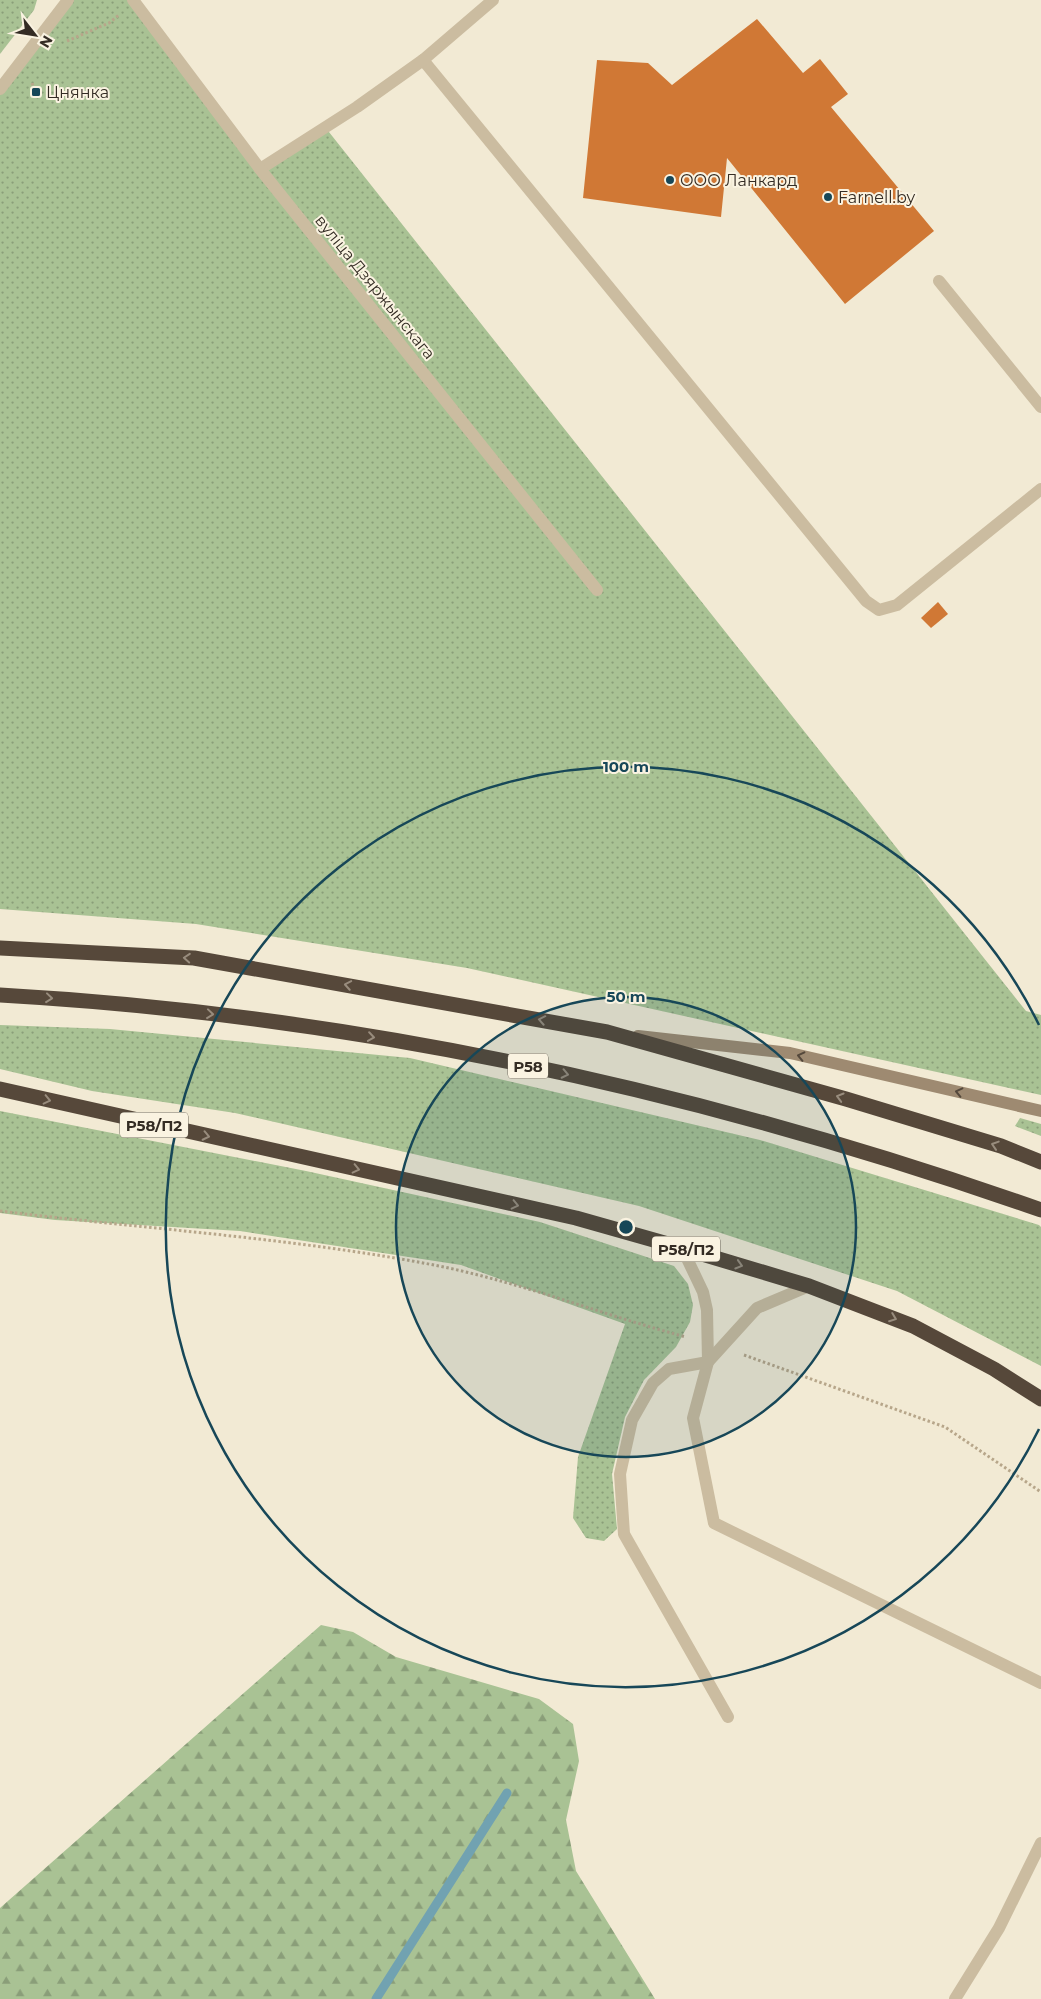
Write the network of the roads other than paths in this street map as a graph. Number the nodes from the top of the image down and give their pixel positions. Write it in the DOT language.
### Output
graph roads {
  1 [pos="68,0"];
  2 [pos="493,0"];
  3 [pos="134,1"];
  4 [pos="423,60"];
  5 [pos="0,89"];
  6 [pos="260,169"];
  7 [pos="939,281"];
  8 [pos="1041,407"];
  9 [pos="1041,489"];
  10 [pos="597,590"];
  11 [pos="0,948"];
  12 [pos="0,995"];
  13 [pos="607,1032"];
  14 [pos="0,1089"];
  15 [pos="1041,1111"];
  16 [pos="1041,1162"];
  17 [pos="1041,1210"];
  18 [pos="682,1248"];
  19 [pos="809,1286"];
  20 [pos="708,1362"];
  21 [pos="1041,1399"];
  22 [pos="1041,1683"];
  23 [pos="728,1717"];
  24 [pos="1041,1843"];
  25 [pos="955,1999"];
  1 -- 5 [label="street"];
  2 -- 4 [label="street"];
  3 -- 6 [label="street, вуліца Дзяржынскага"];
  4 -- 6 [label="street"];
  4 -- 9 [label="street"];
  6 -- 10 [label="street, вуліца Дзяржынскага"];
  7 -- 8 [label="street"];
  13 -- 11 [label="highway, one-way"];
  12 -- 17 [label="highway, Р58, one-way"];
  15 -- 13 [label="main road, one-way"];
  16 -- 13 [label="highway, one-way"];
  14 -- 18 [label="highway, Р58/П2, one-way"];
  18 -- 19 [label="highway, Р58/П2, one-way"];
  18 -- 20 [label="street"];
  19 -- 20 [label="street"];
  19 -- 21 [label="highway, Р58/П2, one-way"];
  20 -- 22 [label="street"];
  20 -- 23 [label="street"];
  24 -- 25 [label="street"];
}
